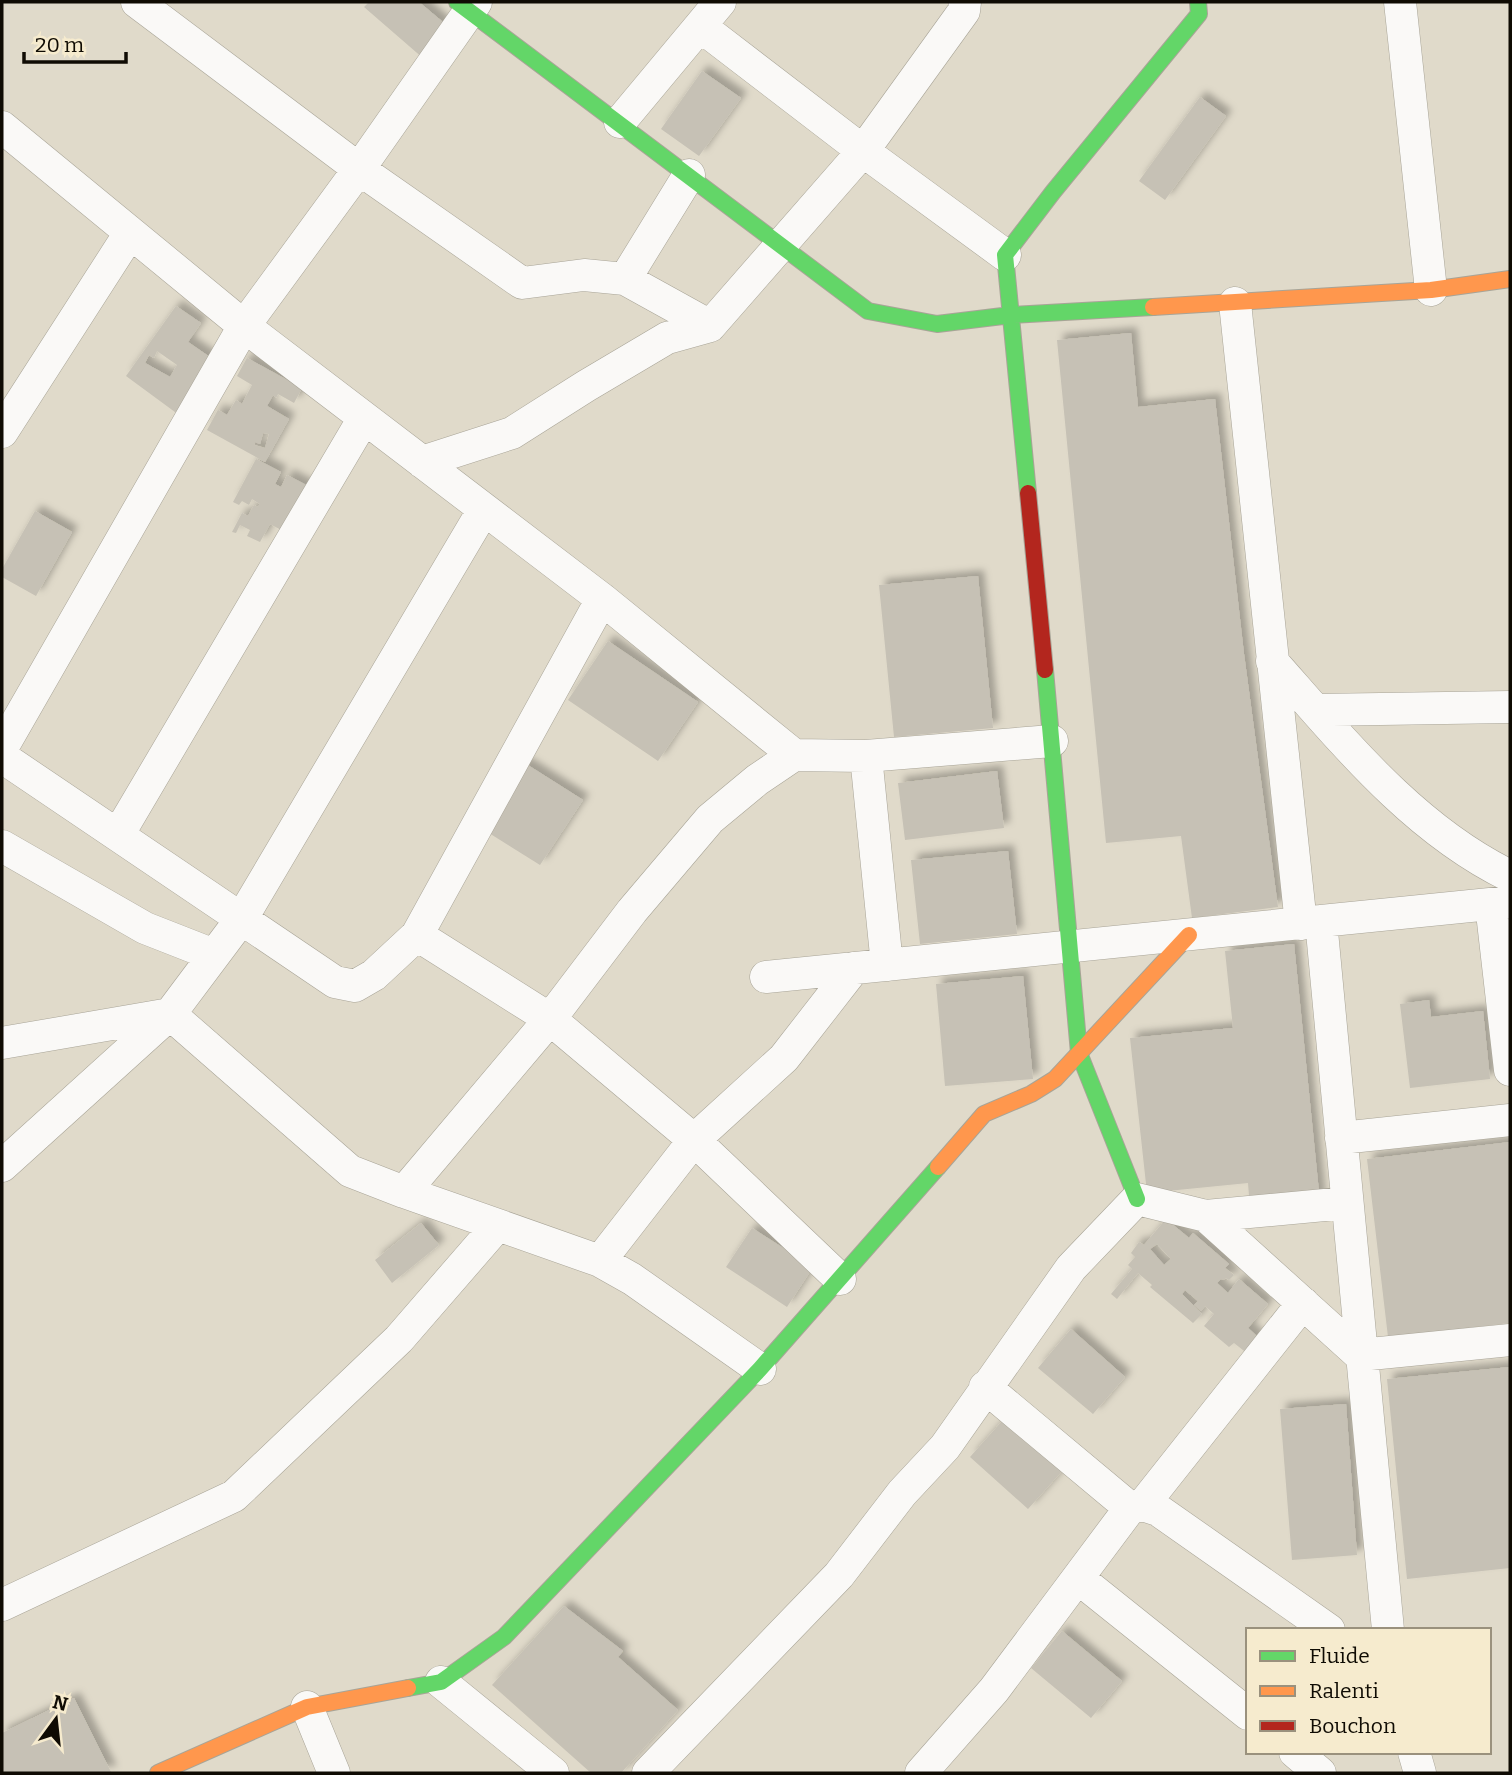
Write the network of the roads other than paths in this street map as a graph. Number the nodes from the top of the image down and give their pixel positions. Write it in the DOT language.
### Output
graph roads {
  1 [pos="137,2"];
  2 [pos="720,2"];
  3 [pos="965,2"];
  4 [pos="1400,2"];
  5 [pos="468,5"];
  6 [pos="1193,6"];
  7 [pos="700,26"];
  8 [pos="620,122"];
  9 [pos="2,127"];
  10 [pos="863,152"];
  11 [pos="359,169"];
  12 [pos="689,175"];
  13 [pos="130,233"];
  14 [pos="782,246"];
  15 [pos="1005,255"];
  16 [pos="625,279"];
  17 [pos="1510,279"];
  18 [pos="1431,290"];
  19 [pos="1235,303"];
  20 [pos="1011,315"];
  21 [pos="244,326"];
  22 [pos="710,327"];
  23 [pos="364,418"];
  24 [pos="2,432"];
  25 [pos="422,462"];
  26 [pos="484,509"];
  27 [pos="602,599"];
  28 [pos="1272,661"];
  29 [pos="1510,707"];
  30 [pos="1316,710"];
  31 [pos="1052,741"];
  32 [pos="2,748"];
  33 [pos="794,755"];
  34 [pos="866,756"];
  35 [pos="2,757"];
  36 [pos="118,835"];
  37 [pos="2,846"];
  38 [pos="1510,876"];
  39 [pos="1501,903"];
  40 [pos="242,918"];
  41 [pos="1311,923"];
  42 [pos="416,935"];
  43 [pos="1189,935"];
  44 [pos="1071,946"];
  45 [pos="214,955"];
  46 [pos="887,965"];
  47 [pos="854,968"];
  48 [pos="766,977"];
  49 [pos="170,1014"];
  50 [pos="550,1019"];
  51 [pos="2,1043"];
  52 [pos="1079,1053"];
  53 [pos="1510,1070"];
  54 [pos="1510,1120"];
  55 [pos="1340,1138"];
  56 [pos="694,1140"];
  57 [pos="2,1166"];
  58 [pos="404,1192"];
  59 [pos="1137,1199"];
  60 [pos="1346,1203"];
  61 [pos="1206,1216"];
  62 [pos="497,1226"];
  63 [pos="600,1261"];
  64 [pos="840,1279"];
  65 [pos="1303,1303"];
  66 [pos="1510,1340"];
  67 [pos="1360,1355"];
  68 [pos="761,1369"];
  69 [pos="985,1387"];
  70 [pos="1136,1506"];
  71 [pos="1078,1578"];
  72 [pos="2,1605"];
  73 [pos="1326,1628"];
  74 [pos="1388,1628"];
  75 [pos="440,1682"];
  76 [pos="307,1707"];
  77 [pos="1246,1712"];
  78 [pos="1297,1754"];
  79 [pos="1415,1754"];
  80 [pos="158,1773"];
  81 [pos="334,1773"];
  82 [pos="553,1773"];
  83 [pos="648,1773"];
  84 [pos="921,1773"];
  85 [pos="1321,1773"];
  86 [pos="1420,1773"];
  1 -- 11 [label="street"];
  2 -- 7 [label="street"];
  3 -- 10 [label="street"];
  4 -- 18 [label="street"];
  5 -- 8 [label="street"];
  5 -- 11 [label="street"];
  6 -- 15 [label="street"];
  7 -- 8 [label="street"];
  7 -- 10 [label="street"];
  8 -- 12 [label="street"];
  9 -- 13 [label="street"];
  10 -- 14 [label="street"];
  10 -- 15 [label="street"];
  11 -- 16 [label="street"];
  11 -- 21 [label="street"];
  12 -- 14 [label="street"];
  12 -- 16 [label="street"];
  13 -- 21 [label="street"];
  13 -- 24 [label="street"];
  14 -- 20 [label="street"];
  14 -- 22 [label="street"];
  15 -- 20 [label="street"];
  16 -- 22 [label="street"];
  17 -- 18 [label="street"];
  18 -- 19 [label="street"];
  19 -- 20 [label="street"];
  19 -- 28 [label="street"];
  20 -- 31 [label="street"];
  21 -- 23 [label="street"];
  21 -- 32 [label="street"];
  22 -- 25 [label="street"];
  23 -- 25 [label="street"];
  23 -- 36 [label="street"];
  25 -- 26 [label="street"];
  26 -- 27 [label="street"];
  26 -- 40 [label="street"];
  27 -- 33 [label="street"];
  27 -- 42 [label="street"];
  28 -- 30 [label="street"];
  28 -- 41 [label="street"];
  29 -- 30 [label="street"];
  30 -- 38 [label="street"];
  31 -- 34 [label="street"];
  31 -- 44 [label="street"];
  33 -- 34 [label="street"];
  33 -- 50 [label="street"];
  34 -- 46 [label="street"];
  35 -- 36 [label="street"];
  36 -- 40 [label="street"];
  37 -- 45 [label="street"];
  39 -- 41 [label="street"];
  39 -- 53 [label="street"];
  40 -- 42 [label="street"];
  40 -- 45 [label="street"];
  41 -- 43 [label="street"];
  41 -- 55 [label="street"];
  42 -- 50 [label="street"];
  43 -- 44 [label="street"];
  43 -- 52 [label="street"];
  44 -- 46 [label="street"];
  44 -- 52 [label="street"];
  45 -- 49 [label="street"];
  46 -- 47 [label="street"];
  47 -- 48 [label="street"];
  47 -- 56 [label="street"];
  49 -- 51 [label="street"];
  49 -- 57 [label="street"];
  49 -- 58 [label="street"];
  50 -- 56 [label="street"];
  50 -- 58 [label="street"];
  52 -- 59 [label="street"];
  52 -- 64 [label="street"];
  54 -- 55 [label="street"];
  55 -- 60 [label="street"];
  56 -- 63 [label="street"];
  56 -- 64 [label="street"];
  58 -- 62 [label="street"];
  59 -- 61 [label="street"];
  59 -- 69 [label="street"];
  60 -- 61 [label="street"];
  60 -- 67 [label="street"];
  61 -- 65 [label="street"];
  62 -- 63 [label="street"];
  62 -- 72 [label="street"];
  63 -- 68 [label="street"];
  64 -- 68 [label="street"];
  65 -- 67 [label="street"];
  65 -- 70 [label="street"];
  66 -- 67 [label="street"];
  67 -- 74 [label="street"];
  68 -- 75 [label="street"];
  69 -- 70 [label="street"];
  69 -- 83 [label="street"];
  70 -- 71 [label="street"];
  70 -- 73 [label="street"];
  71 -- 77 [label="street"];
  71 -- 84 [label="street"];
  75 -- 76 [label="street"];
  75 -- 82 [label="street"];
  76 -- 80 [label="street"];
  76 -- 81 [label="street"];
  78 -- 85 [label="street"];
  79 -- 86 [label="street"];
}
